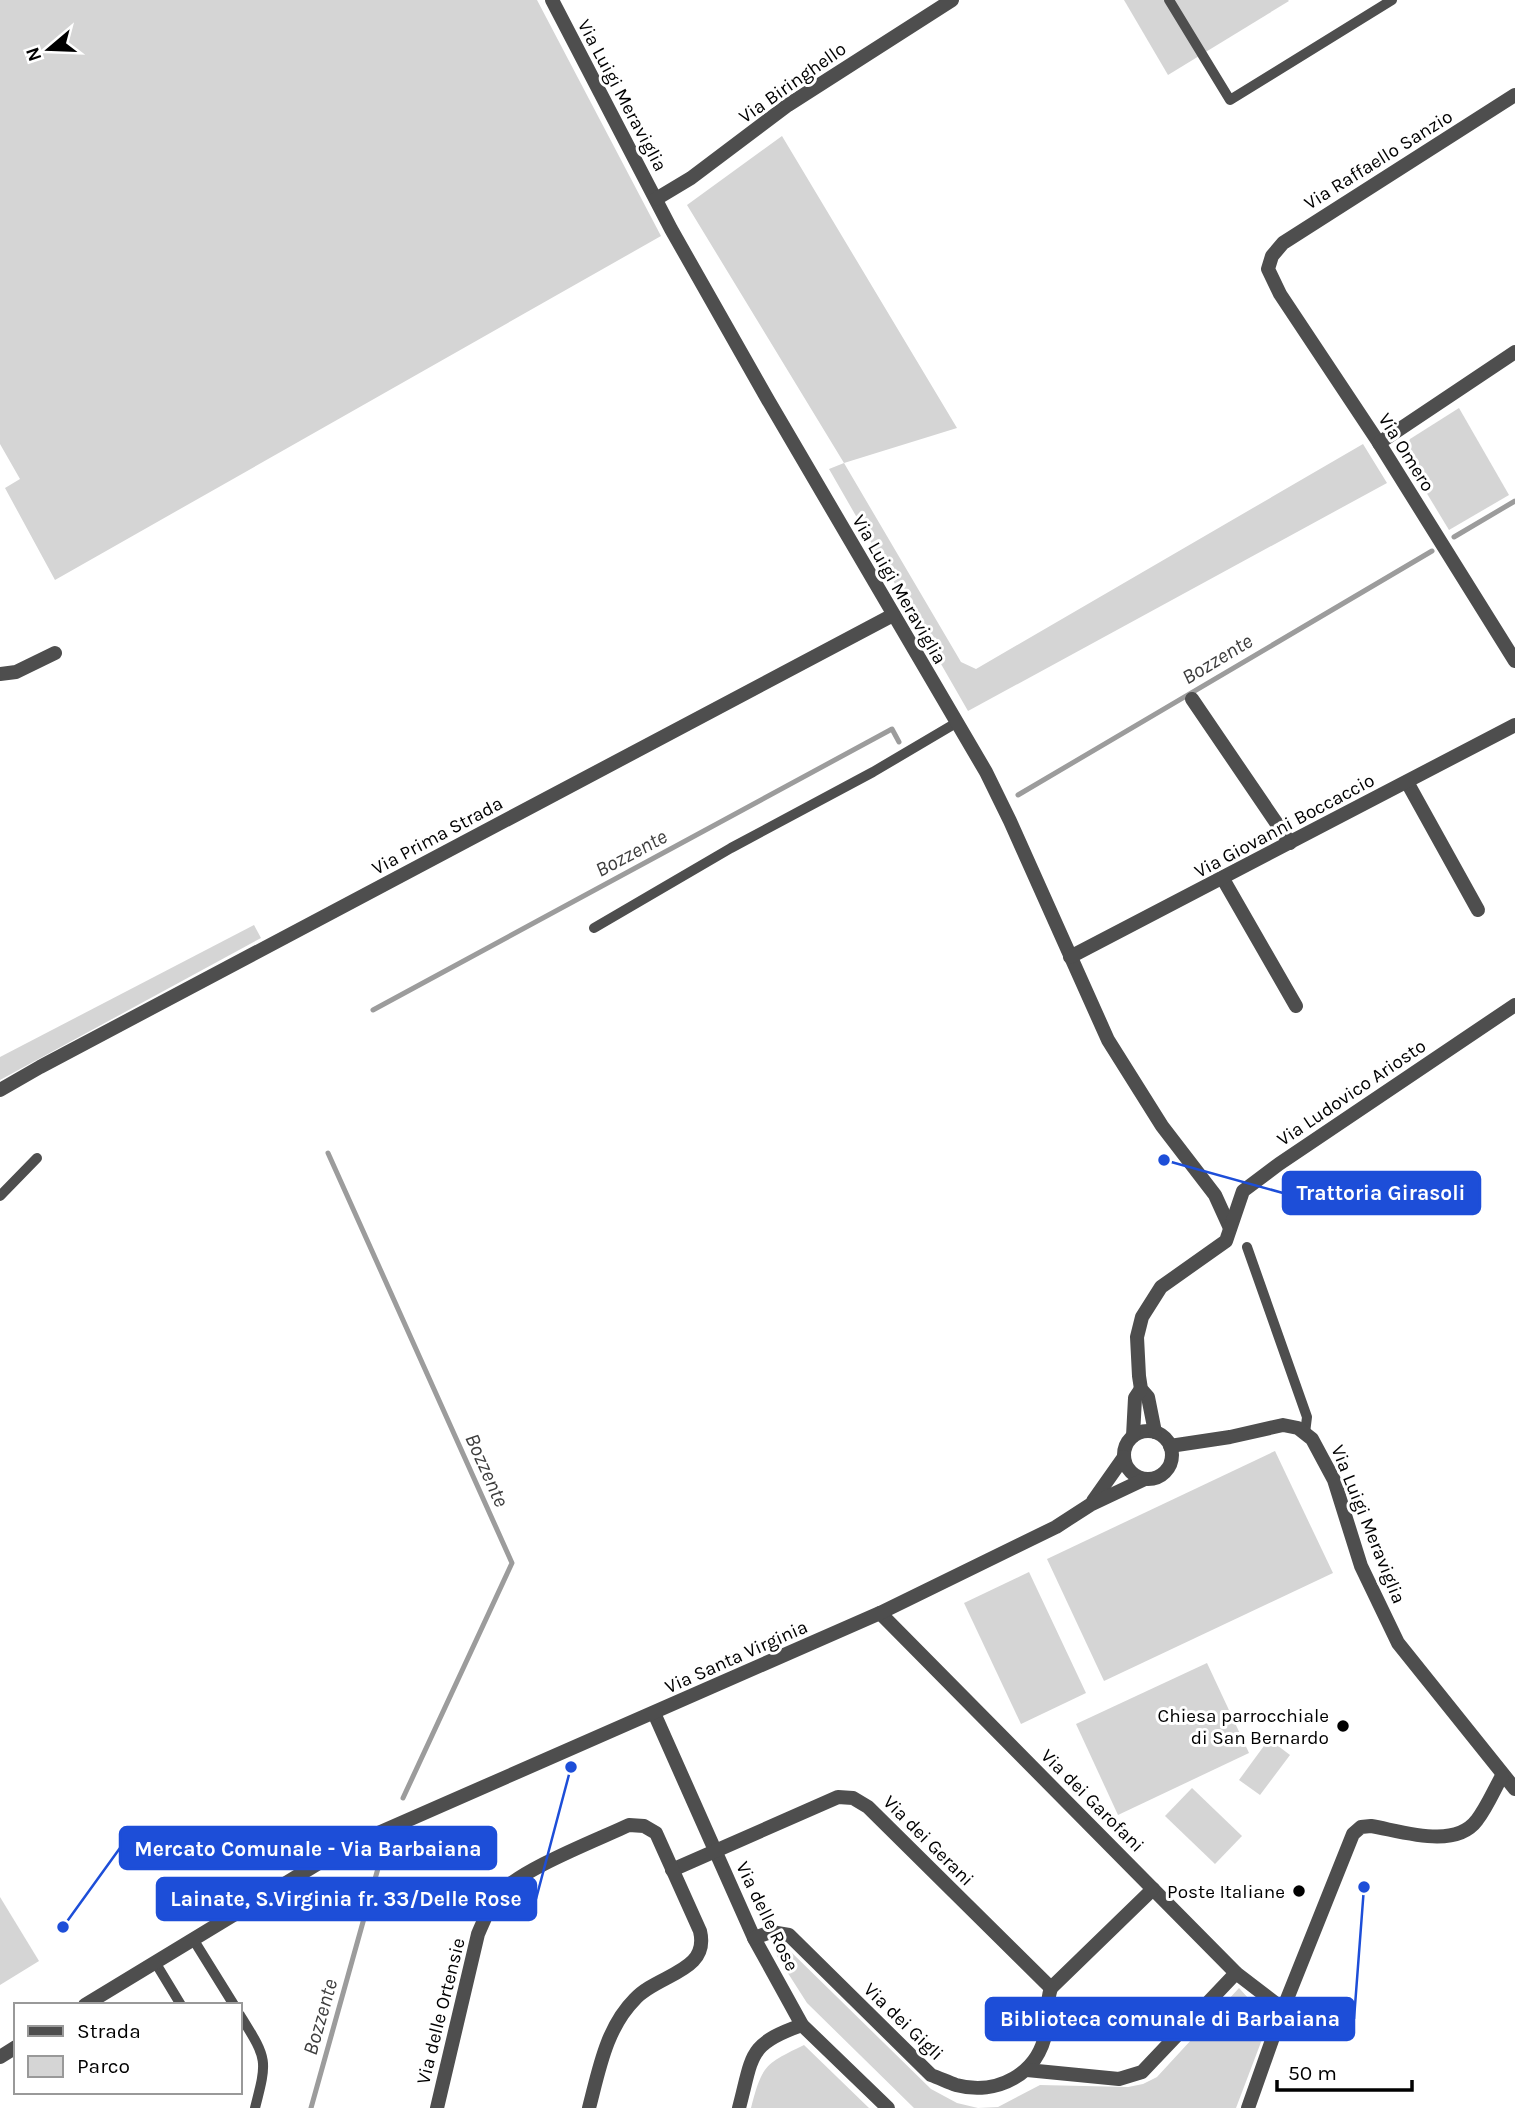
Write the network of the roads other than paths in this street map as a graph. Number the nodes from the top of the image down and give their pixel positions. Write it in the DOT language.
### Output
graph roads {
  1 [pos="552,0"];
  2 [pos="953,0"];
  3 [pos="1170,0"];
  4 [pos="1392,0"];
  5 [pos="1515,94"];
  6 [pos="656,199"];
  7 [pos="1269,262"];
  8 [pos="1515,352"];
  9 [pos="1380,443"];
  10 [pos="893,615"];
  11 [pos="55,653"];
  12 [pos="1515,661"];
  13 [pos="0,674"];
  14 [pos="1192,699"];
  15 [pos="956,723"];
  16 [pos="1515,725"];
  17 [pos="1407,782"];
  18 [pos="1290,843"];
  19 [pos="1223,879"];
  20 [pos="1478,910"];
  21 [pos="594,928"];
  22 [pos="1070,957"];
  23 [pos="1515,1005"];
  24 [pos="1296,1006"];
  25 [pos="0,1090"];
  26 [pos="37,1158"];
  27 [pos="1243,1191"];
  28 [pos="1215,1195"];
  29 [pos="0,1196"];
  30 [pos="1230,1228"];
  31 [pos="1247,1247"];
  32 [pos="1140,1388"];
  33 [pos="1155,1432"];
  34 [pos="1305,1433"];
  35 [pos="1133,1436"];
  36 [pos="1170,1446"];
  37 [pos="1124,1457"];
  38 [pos="1146,1479"];
  39 [pos="1090,1505"];
  40 [pos="880,1613"];
  41 [pos="654,1713"];
  42 [pos="1502,1776"];
  43 [pos="1515,1789"];
  44 [pos="716,1850"];
  45 [pos="672,1870"];
  46 [pos="1153,1889"];
  47 [pos="754,1938"];
  48 [pos="193,1939"];
  49 [pos="155,1962"];
  50 [pos="1236,1973"];
  51 [pos="1051,1988"];
  52 [pos="88,2003"];
  53 [pos="180,2003"];
  54 [pos="232,2003"];
  55 [pos="1283,2009"];
  56 [pos="242,2018"];
  57 [pos="802,2025"];
  58 [pos="1027,2070"];
  59 [pos="255,2108"];
  60 [pos="437,2108"];
  61 [pos="589,2108"];
  62 [pos="739,2108"];
  63 [pos="888,2108"];
  64 [pos="1248,2108"];
  1 -- 6 [label="street, Via Luigi Meraviglia"];
  2 -- 6 [label="street, Via Biringhello"];
  3 -- 4 [label="lane"];
  5 -- 7 [label="street, Via Raffaello Sanzio"];
  6 -- 10 [label="street, Via Luigi Meraviglia"];
  7 -- 9 [label="street, Via Omero"];
  8 -- 9 [label="street"];
  9 -- 12 [label="street, Via Omero"];
  10 -- 15 [label="street, Via Luigi Meraviglia"];
  10 -- 25 [label="street, Via Prima Strada"];
  11 -- 13 [label="street"];
  14 -- 18 [label="street"];
  15 -- 21 [label="lane"];
  15 -- 22 [label="street, Via Luigi Meraviglia"];
  16 -- 17 [label="street, Via Giovanni Boccaccio"];
  17 -- 18 [label="street, Via Giovanni Boccaccio"];
  17 -- 20 [label="street"];
  18 -- 19 [label="street, Via Giovanni Boccaccio"];
  19 -- 22 [label="street, Via Giovanni Boccaccio"];
  19 -- 24 [label="street"];
  22 -- 28 [label="street, Via Luigi Meraviglia"];
  23 -- 27 [label="street, Via Ludovico Ariosto"];
  26 -- 29 [label="lane"];
  27 -- 28 [label="street"];
  27 -- 30 [label="street"];
  28 -- 30 [label="street, Via Luigi Meraviglia"];
  30 -- 32 [label="street"];
  31 -- 34 [label="lane"];
  32 -- 33 [label="street"];
  32 -- 35 [label="street"];
  33 -- 35 [label="street"];
  33 -- 36 [label="street"];
  34 -- 36 [label="street, Via Luigi Meraviglia"];
  34 -- 42 [label="street, Via Luigi Meraviglia"];
  35 -- 37 [label="street"];
  36 -- 38 [label="street"];
  37 -- 38 [label="street"];
  37 -- 39 [label="street, Via Santa Virginia"];
  38 -- 39 [label="street, Via Santa Virginia"];
  39 -- 40 [label="street, Via Santa Virginia"];
  40 -- 41 [label="street, Via Santa Virginia"];
  40 -- 46 [label="street, Via dei Garofani"];
  41 -- 44 [label="street, Via delle Rose"];
  41 -- 48 [label="street, Via Santa Virginia"];
  42 -- 43 [label="street, Via Luigi Meraviglia"];
  42 -- 55 [label="street"];
  44 -- 45 [label="street, Via dei Gerani"];
  44 -- 47 [label="street, Via delle Rose"];
  44 -- 51 [label="street, Via dei Gerani"];
  45 -- 60 [label="street, Via delle Ortensie"];
  45 -- 61 [label="street"];
  46 -- 50 [label="street, Via dei Garofani"];
  46 -- 51 [label="street"];
  47 -- 57 [label="street, Via delle Rose"];
  47 -- 58 [label="street, Via dei Gigli"];
  48 -- 49 [label="street, Via Santa Virginia"];
  48 -- 54 [label="lane"];
  49 -- 52 [label="street, Via Santa Virginia"];
  49 -- 53 [label="lane"];
  50 -- 55 [label="street, Via dei Garofani"];
  50 -- 58 [label="street"];
  51 -- 58 [label="street"];
  55 -- 64 [label="street"];
  56 -- 59 [label="lane"];
  57 -- 62 [label="street"];
  57 -- 63 [label="street, Via delle Rose"];
}
